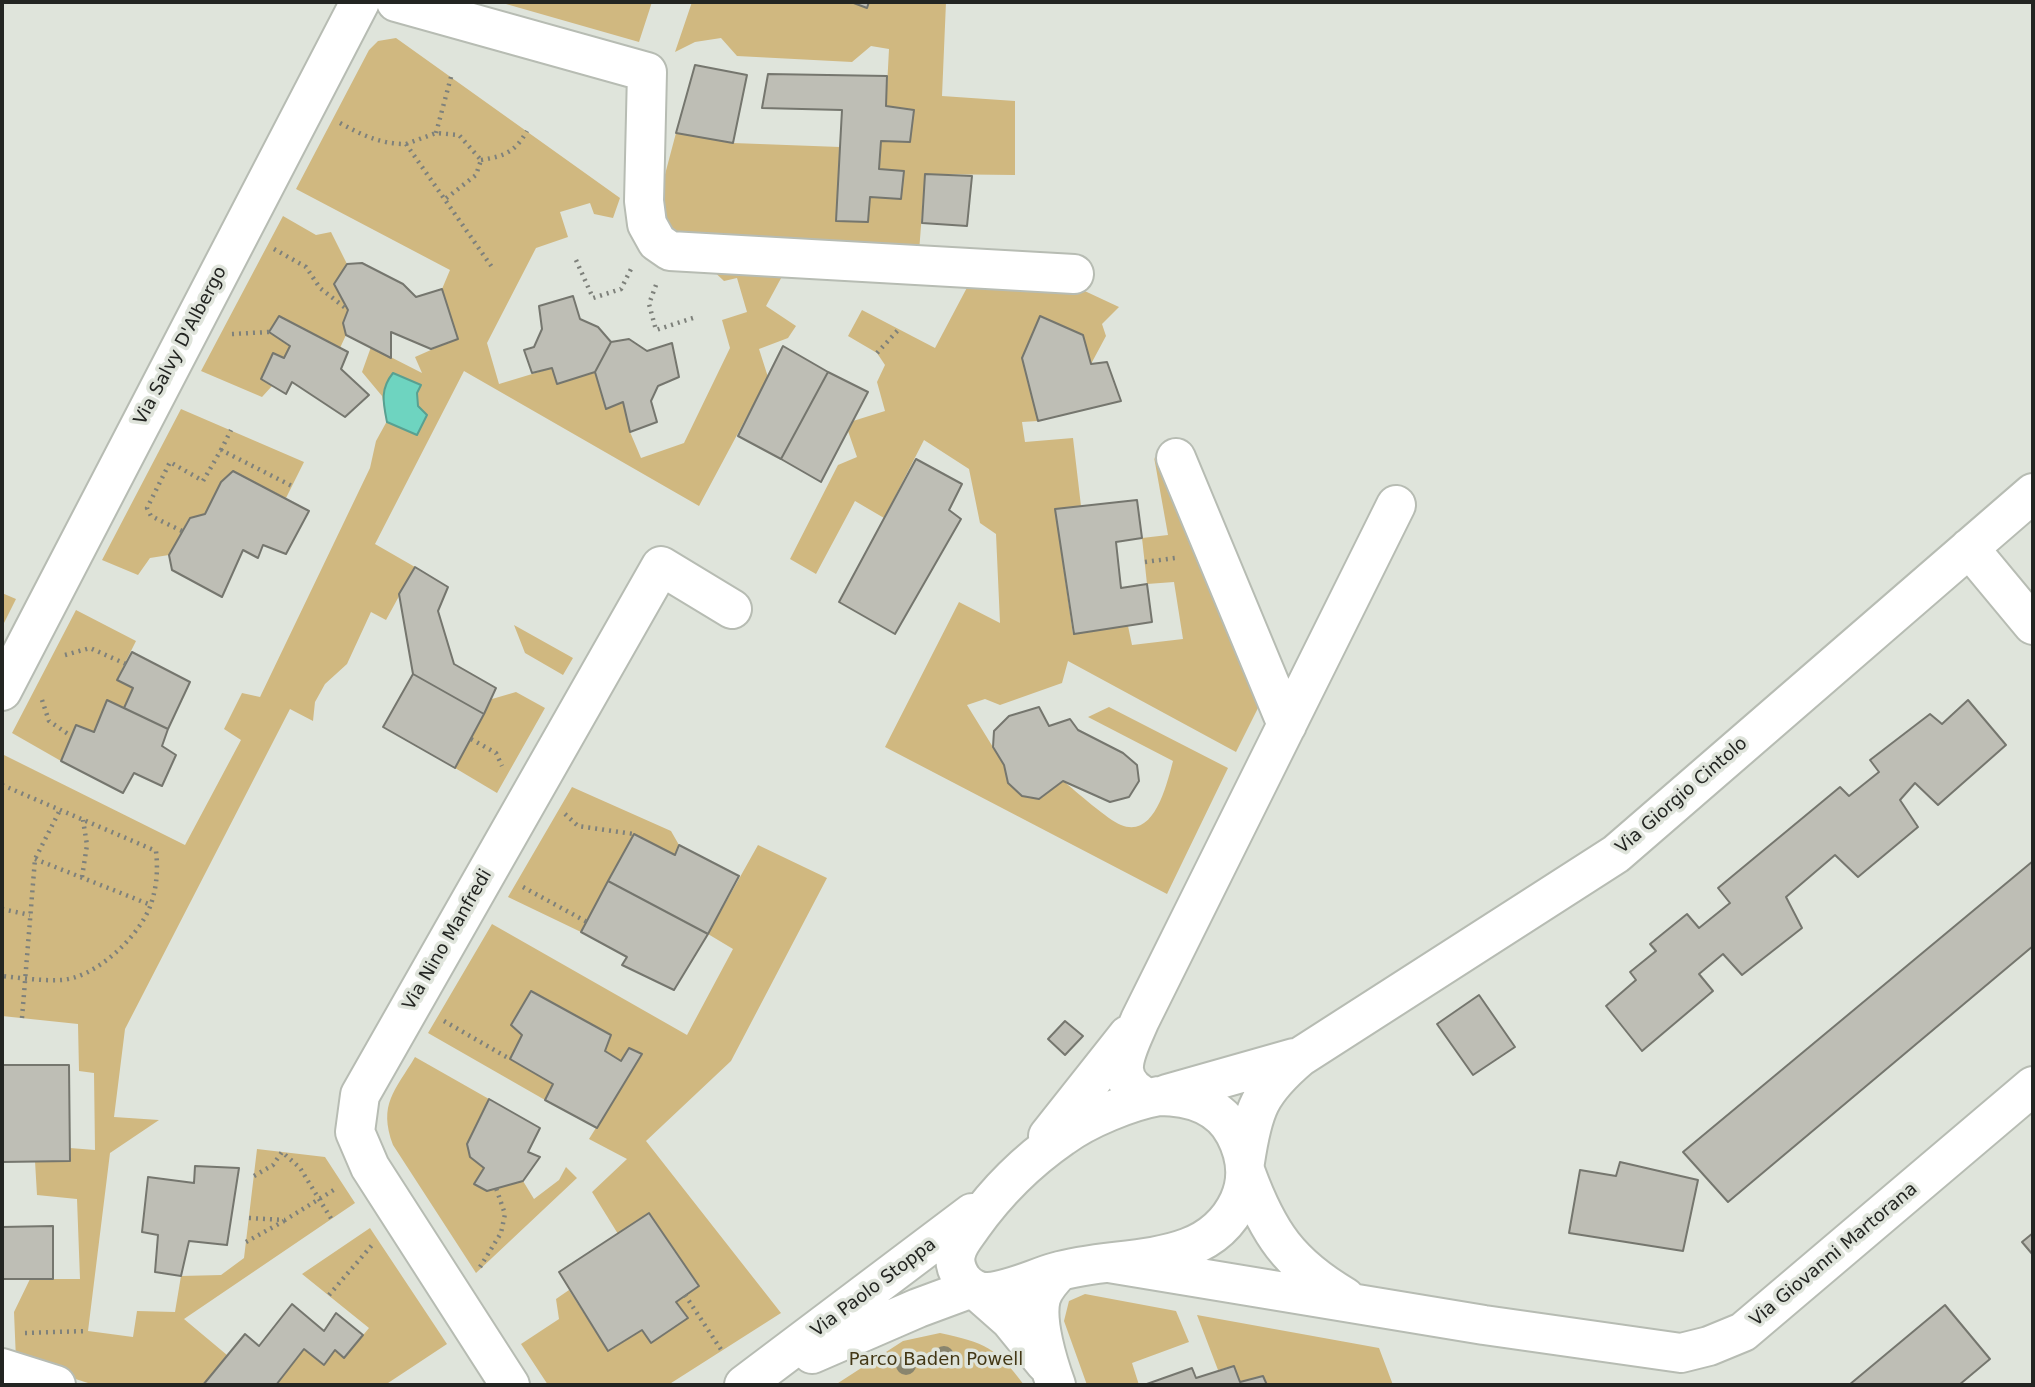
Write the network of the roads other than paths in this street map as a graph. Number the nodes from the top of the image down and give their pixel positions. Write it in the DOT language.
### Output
graph roads {
  1 [pos="360,2"];
  2 [pos="396,2"];
  3 [pos="1074,274"];
  4 [pos="1176,458"];
  5 [pos="2033,493"];
  6 [pos="1396,505"];
  7 [pos="1969,548"];
  8 [pos="732,609"];
  9 [pos="2033,625"];
  10 [pos="2,691"];
  11 [pos="1287,725"];
  12 [pos="1140,1020"];
  13 [pos="1300,1057"];
  14 [pos="2033,1086"];
  15 [pos="1154,1097"];
  16 [pos="1245,1167"];
  17 [pos="1006,1184"];
  18 [pos="1109,1263"];
  19 [pos="1060,1270"];
  20 [pos="974,1289"];
  21 [pos="1356,1303"];
  22 [pos="8,1351"];
  23 [pos="1054,1378"];
  24 [pos="750,1382"];
  25 [pos="56,1385"];
  26 [pos="510,1385"];
  1 -- 10 [label="street, Via Salvy D'Albergo"];
  2 -- 3 [label="street"];
  4 -- 11 [label="street"];
  5 -- 7 [label="street, Via Giorgio Cintolo"];
  6 -- 11 [label="street"];
  7 -- 9 [label="street"];
  7 -- 13 [label="street, Via Giorgio Cintolo"];
  8 -- 26 [label="street, Via Nino Manfredi"];
  11 -- 12 [label="street"];
  12 -- 15 [label="street"];
  12 -- 17 [label="street"];
  13 -- 15 [label="street, Via Giorgio Cintolo"];
  13 -- 16 [label="street, Via Giorgio Cintolo"];
  14 -- 21 [label="street, Via Giovanni Martorana"];
  15 -- 16 [label="street"];
  15 -- 17 [label="street, Via Giorgio Cintolo"];
  16 -- 18 [label="street, Via Giorgio Cintolo"];
  16 -- 21 [label="street"];
  17 -- 20 [label="street"];
  17 -- 24 [label="street, Via Paolo Stoppa"];
  18 -- 19 [label="street, Via Paolo Stoppa"];
  18 -- 21 [label="street, Via Giovanni Martorana"];
  19 -- 20 [label="street, Via Paolo Stoppa"];
  19 -- 23 [label="street"];
  20 -- 23 [label="street"];
  20 -- 24 [label="street, Via Paolo Stoppa"];
  22 -- 25 [label="street"];
}
